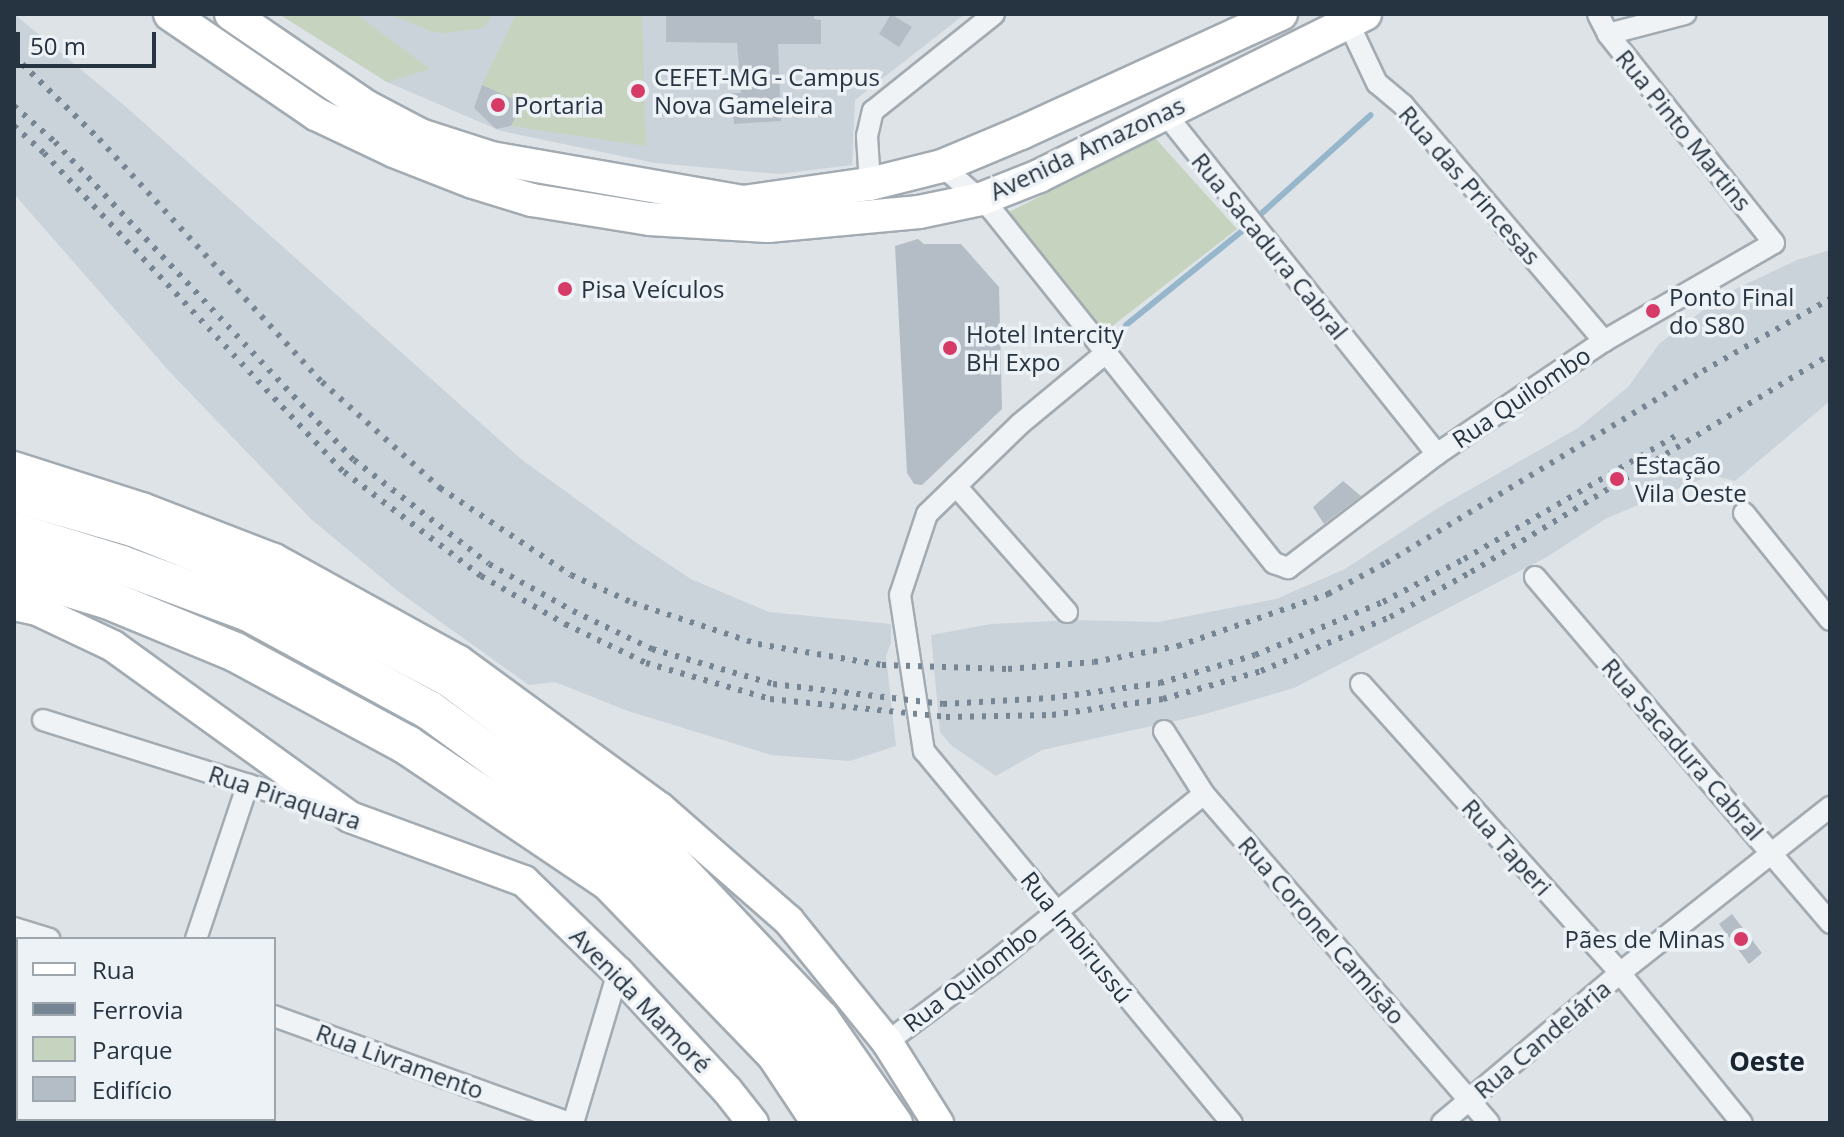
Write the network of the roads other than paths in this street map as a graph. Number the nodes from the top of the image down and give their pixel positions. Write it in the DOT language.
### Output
graph roads {
  1 [pos="170,14"];
  2 [pos="231,14"];
  3 [pos="994,14"];
  4 [pos="1281,14"];
  5 [pos="1598,14"];
  6 [pos="1685,14"];
  7 [pos="1357,18"];
  8 [pos="1608,34"];
  9 [pos="1164,112"];
  10 [pos="942,166"];
  11 [pos="870,184"];
  12 [pos="981,199"];
  13 [pos="1774,243"];
  14 [pos="1604,341"];
  15 [pos="1107,352"];
  16 [pos="1437,454"];
  17 [pos="14,467"];
  18 [pos="956,486"];
  19 [pos="14,497"];
  20 [pos="1744,513"];
  21 [pos="14,532"];
  22 [pos="14,571"];
  23 [pos="1535,577"];
  24 [pos="14,605"];
  25 [pos="1067,612"];
  26 [pos="1830,620"];
  27 [pos="1361,684"];
  28 [pos="43,720"];
  29 [pos="1164,731"];
  30 [pos="248,784"];
  31 [pos="1204,794"];
  32 [pos="1830,807"];
  33 [pos="350,817"];
  34 [pos="1774,855"];
  35 [pos="524,881"];
  36 [pos="1055,913"];
  37 [pos="1830,923"];
  38 [pos="14,928"];
  39 [pos="43,937"];
  40 [pos="197,937"];
  41 [pos="618,972"];
  42 [pos="1620,973"];
  43 [pos="276,1017"];
  44 [pos="887,1042"];
  45 [pos="1470,1100"];
  46 [pos="572,1123"];
  47 [pos="753,1123"];
  48 [pos="822,1123"];
  49 [pos="859,1123"];
  50 [pos="897,1123"];
  51 [pos="938,1123"];
  52 [pos="1232,1123"];
  53 [pos="1442,1123"];
  54 [pos="1489,1123"];
  55 [pos="1742,1123"];
  1 -- 12 [label="main road, Avenida Amazonas"];
  2 -- 11 [label="main road, Avenida Amazonas"];
  3 -- 11 [label="street"];
  4 -- 10 [label="main road, Avenida Amazonas"];
  5 -- 8 [label="street, Rua Pinto Martins"];
  6 -- 8 [label="street"];
  7 -- 9 [label="main road, Avenida Amazonas"];
  7 -- 14 [label="street, Rua das Princesas"];
  8 -- 13 [label="street, Rua Pinto Martins"];
  9 -- 12 [label="main road, Avenida Amazonas"];
  9 -- 16 [label="street, Rua Sacadura Cabral"];
  10 -- 11 [label="main road, Avenida Amazonas"];
  10 -- 12 [label="street"];
  12 -- 15 [label="street"];
  13 -- 14 [label="street, Rua Quilombo"];
  14 -- 16 [label="street, Rua Quilombo"];
  15 -- 16 [label="street, Rua Quilombo"];
  15 -- 18 [label="street"];
  17 -- 44 [label="street"];
  18 -- 25 [label="street"];
  18 -- 36 [label="street, Rua Imbirussú"];
  19 -- 50 [label="street"];
  20 -- 26 [label="street"];
  21 -- 49 [label="highway"];
  22 -- 48 [label="highway"];
  23 -- 34 [label="street, Rua Sacadura Cabral"];
  24 -- 33 [label="street"];
  27 -- 42 [label="street, Rua Taperi"];
  28 -- 30 [label="street, Rua Piraquara"];
  29 -- 31 [label="street, Rua Coronel Camisão"];
  30 -- 33 [label="street, Rua Piraquara"];
  30 -- 40 [label="street"];
  31 -- 36 [label="street, Rua Quilombo"];
  31 -- 45 [label="street, Rua Coronel Camisão"];
  32 -- 34 [label="street, Rua Candelária"];
  33 -- 35 [label="street, Rua Piraquara"];
  34 -- 37 [label="street, Rua Sacadura Cabral"];
  34 -- 42 [label="street, Rua Candelária"];
  35 -- 41 [label="street, Avenida Mamoré"];
  36 -- 44 [label="street, Rua Quilombo"];
  36 -- 52 [label="street, Rua Imbirussú"];
  38 -- 39 [label="street"];
  41 -- 46 [label="street"];
  41 -- 47 [label="street, Avenida Mamoré"];
  42 -- 45 [label="street, Rua Candelária"];
  42 -- 55 [label="street, Rua Taperi"];
  43 -- 46 [label="street, Rua Livramento"];
  44 -- 51 [label="street"];
  45 -- 53 [label="street, Rua Candelária"];
  45 -- 54 [label="street, Rua Coronel Camisão"];
}
